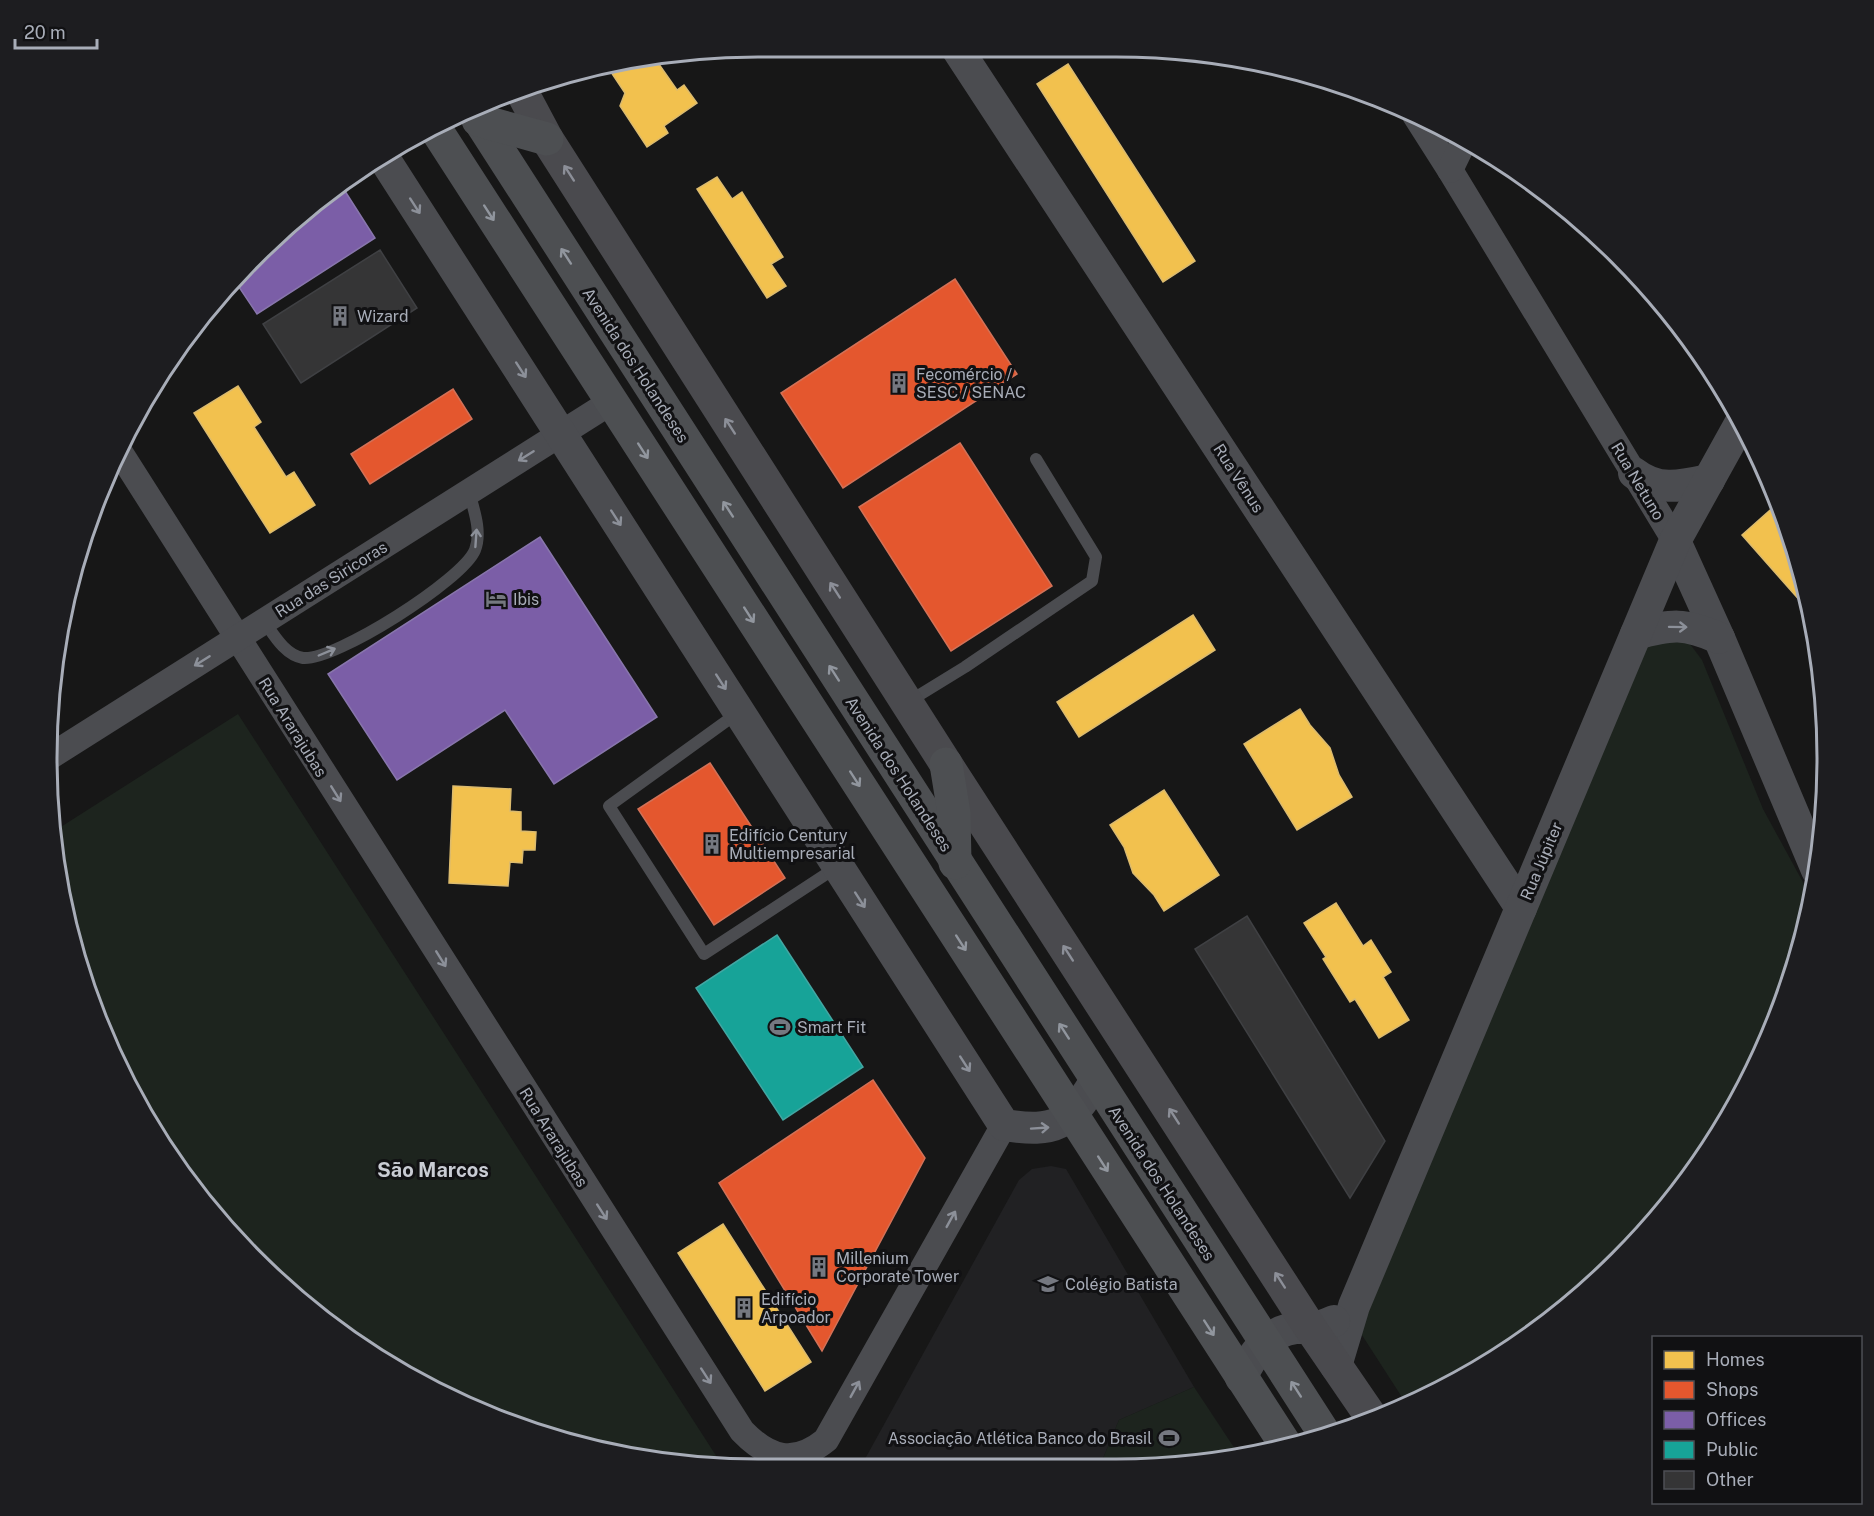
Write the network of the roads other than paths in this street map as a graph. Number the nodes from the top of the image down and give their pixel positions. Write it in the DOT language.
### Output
graph roads {
  1 [pos="963,57"];
  2 [pos="525,97"];
  3 [pos="476,116"];
  4 [pos="1429,130"];
  5 [pos="439,134"];
  6 [pos="548,139"];
  7 [pos="1461,148"];
  8 [pos="387,163"];
  9 [pos="1450,170"];
  10 [pos="612,402"];
  11 [pos="1736,431"];
  12 [pos="562,433"];
  13 [pos="1036,459"];
  14 [pos="124,460"];
  15 [pos="1634,473"];
  16 [pos="1708,480"];
  17 [pos="469,492"];
  18 [pos="1675,541"];
  19 [pos="264,621"];
  20 [pos="1636,634"];
  21 [pos="237,638"];
  22 [pos="1719,638"];
  23 [pos="907,702"];
  24 [pos="740,711"];
  25 [pos="57,752"];
  26 [pos="946,764"];
  27 [pos="1810,854"];
  28 [pos="956,863"];
  29 [pos="839,867"];
  30 [pos="1521,908"];
  31 [pos="1096,1080"];
  32 [pos="1072,1115"];
  33 [pos="1004,1125"];
  34 [pos="1354,1306"];
  35 [pos="1311,1329"];
  36 [pos="1265,1343"];
  37 [pos="1336,1366"];
  38 [pos="1241,1378"];
  39 [pos="1368,1412"];
  40 [pos="1321,1428"];
  41 [pos="1281,1439"];
  1 -- 30 [label="street, Rua Vênus"];
  2 -- 6 [label="main road"];
  3 -- 6 [label="main road"];
  28 -- 3 [label="main road, Avenida dos Holandeses, one-way"];
  4 -- 9 [label="street, Rua Netuno"];
  5 -- 10 [label="main road, one-way"];
  23 -- 6 [label="main road, one-way"];
  7 -- 9 [label="street"];
  8 -- 12 [label="street, one-way"];
  9 -- 15 [label="street, Rua Netuno"];
  10 -- 12 [label="street, Rua das Siricoras"];
  10 -- 32 [label="main road, one-way"];
  11 -- 16 [label="street, Rua Júpiter"];
  12 -- 17 [label="street, Rua das Siricoras, one-way"];
  12 -- 24 [label="street, one-way"];
  13 -- 23 [label="lane"];
  14 -- 21 [label="street, Rua Ararajubas"];
  15 -- 16 [label="street"];
  15 -- 18 [label="street, Rua Netuno"];
  16 -- 18 [label="street, Rua Júpiter"];
  17 -- 19 [label="street, Rua das Siricoras"];
  19 -- 17 [label="lane, one-way"];
  18 -- 20 [label="street, Rua Júpiter"];
  18 -- 22 [label="street, Rua Netuno"];
  19 -- 21 [label="street, Rua das Siricoras"];
  20 -- 22 [label="street, one-way"];
  20 -- 30 [label="street, Rua Júpiter"];
  21 -- 25 [label="street, Rua das Siricoras, one-way"];
  21 -- 33 [label="street, Rua Ararajubas, one-way"];
  22 -- 27 [label="street, Rua Netuno"];
  23 -- 26 [label="main road"];
  24 -- 29 [label="street"];
  24 -- 29 [label="lane"];
  26 -- 28 [label="main road"];
  35 -- 26 [label="main road, one-way"];
  31 -- 28 [label="main road, Avenida dos Holandeses, one-way"];
  29 -- 33 [label="street, one-way"];
  30 -- 34 [label="street, Rua Júpiter"];
  31 -- 32 [label="street"];
  31 -- 36 [label="main road, Avenida dos Holandeses"];
  33 -- 32 [label="street, one-way"];
  32 -- 38 [label="main road, one-way"];
  34 -- 35 [label="street"];
  34 -- 37 [label="street, Rua Júpiter"];
  35 -- 36 [label="street"];
  35 -- 37 [label="main road"];
  36 -- 38 [label="street"];
  40 -- 36 [label="main road, Avenida dos Holandeses, one-way"];
  37 -- 39 [label="main road"];
  38 -- 41 [label="main road"];
}
